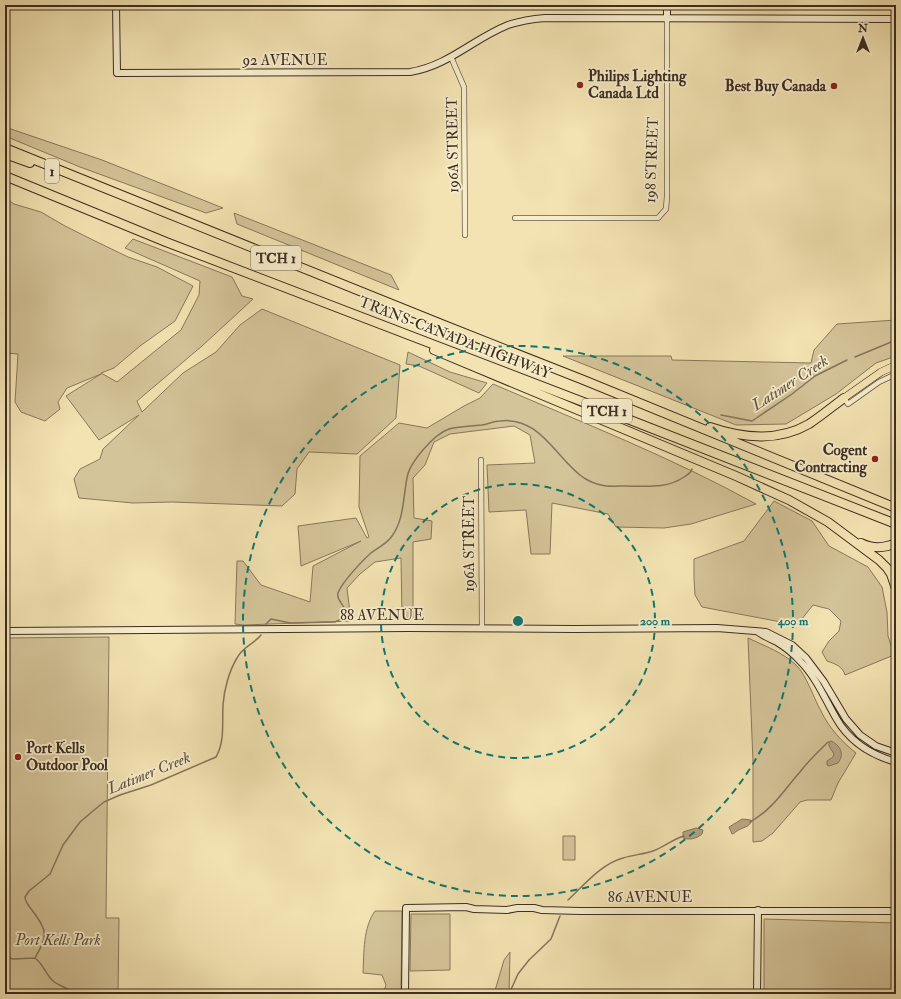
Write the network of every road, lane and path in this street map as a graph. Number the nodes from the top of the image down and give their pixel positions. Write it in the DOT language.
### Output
graph roads {
  1 [pos="116,5"];
  2 [pos="667,5"];
  3 [pos="667,18"];
  4 [pos="896,18"];
  5 [pos="451,57"];
  6 [pos="5,148"];
  7 [pos="5,154"];
  8 [pos="5,176"];
  9 [pos="99,186"];
  10 [pos="515,218"];
  11 [pos="466,235"];
  12 [pos="383,326"];
  13 [pos="896,365"];
  14 [pos="896,374"];
  15 [pos="633,400"];
  16 [pos="846,401"];
  17 [pos="481,460"];
  18 [pos="896,508"];
  19 [pos="896,524"];
  20 [pos="851,539"];
  21 [pos="896,542"];
  22 [pos="896,589"];
  23 [pos="482,628"];
  24 [pos="5,631"];
  25 [pos="758,632"];
  26 [pos="896,754"];
  27 [pos="896,762"];
  28 [pos="758,910"];
  29 [pos="896,911"];
  30 [pos="405,994"];
  31 [pos="757,994"];
  1 -- 5 [label="street, 92 AVENUE"];
  2 -- 3 [label="street, 198 STREET"];
  3 -- 4 [label="street, 92 AVENUE"];
  3 -- 5 [label="street, 92 AVENUE"];
  3 -- 10 [label="street, 198 STREET"];
  5 -- 11 [label="street, 196A STREET"];
  6 -- 9 [label="highway, TRANS-CANADA HIGHWAY / TCH 1"];
  7 -- 9 [label="highway, TRANS-CANADA HIGHWAY / 1"];
  8 -- 12 [label="highway, TRANS-CANADA HIGHWAY / TCH 1"];
  9 -- 15 [label="highway, TRANS-CANADA HIGHWAY / TCH 1"];
  12 -- 19 [label="highway, TRANS-CANADA HIGHWAY / TCH 1"];
  12 -- 20 [label="highway"];
  13 -- 16 [label="main road"];
  14 -- 16 [label="street"];
  15 -- 16 [label="highway"];
  15 -- 18 [label="highway, TRANS-CANADA HIGHWAY / TCH 1"];
  17 -- 23 [label="street, 196A STREET"];
  20 -- 21 [label="highway"];
  20 -- 22 [label="highway"];
  23 -- 24 [label="street, 88 AVENUE"];
  23 -- 25 [label="street, 88 AVENUE"];
  25 -- 26 [label="street, 88 AVENUE"];
  25 -- 27 [label="street"];
  28 -- 29 [label="street, 86 AVENUE"];
  28 -- 30 [label="street, 86 AVENUE"];
  28 -- 31 [label="street"];
}
